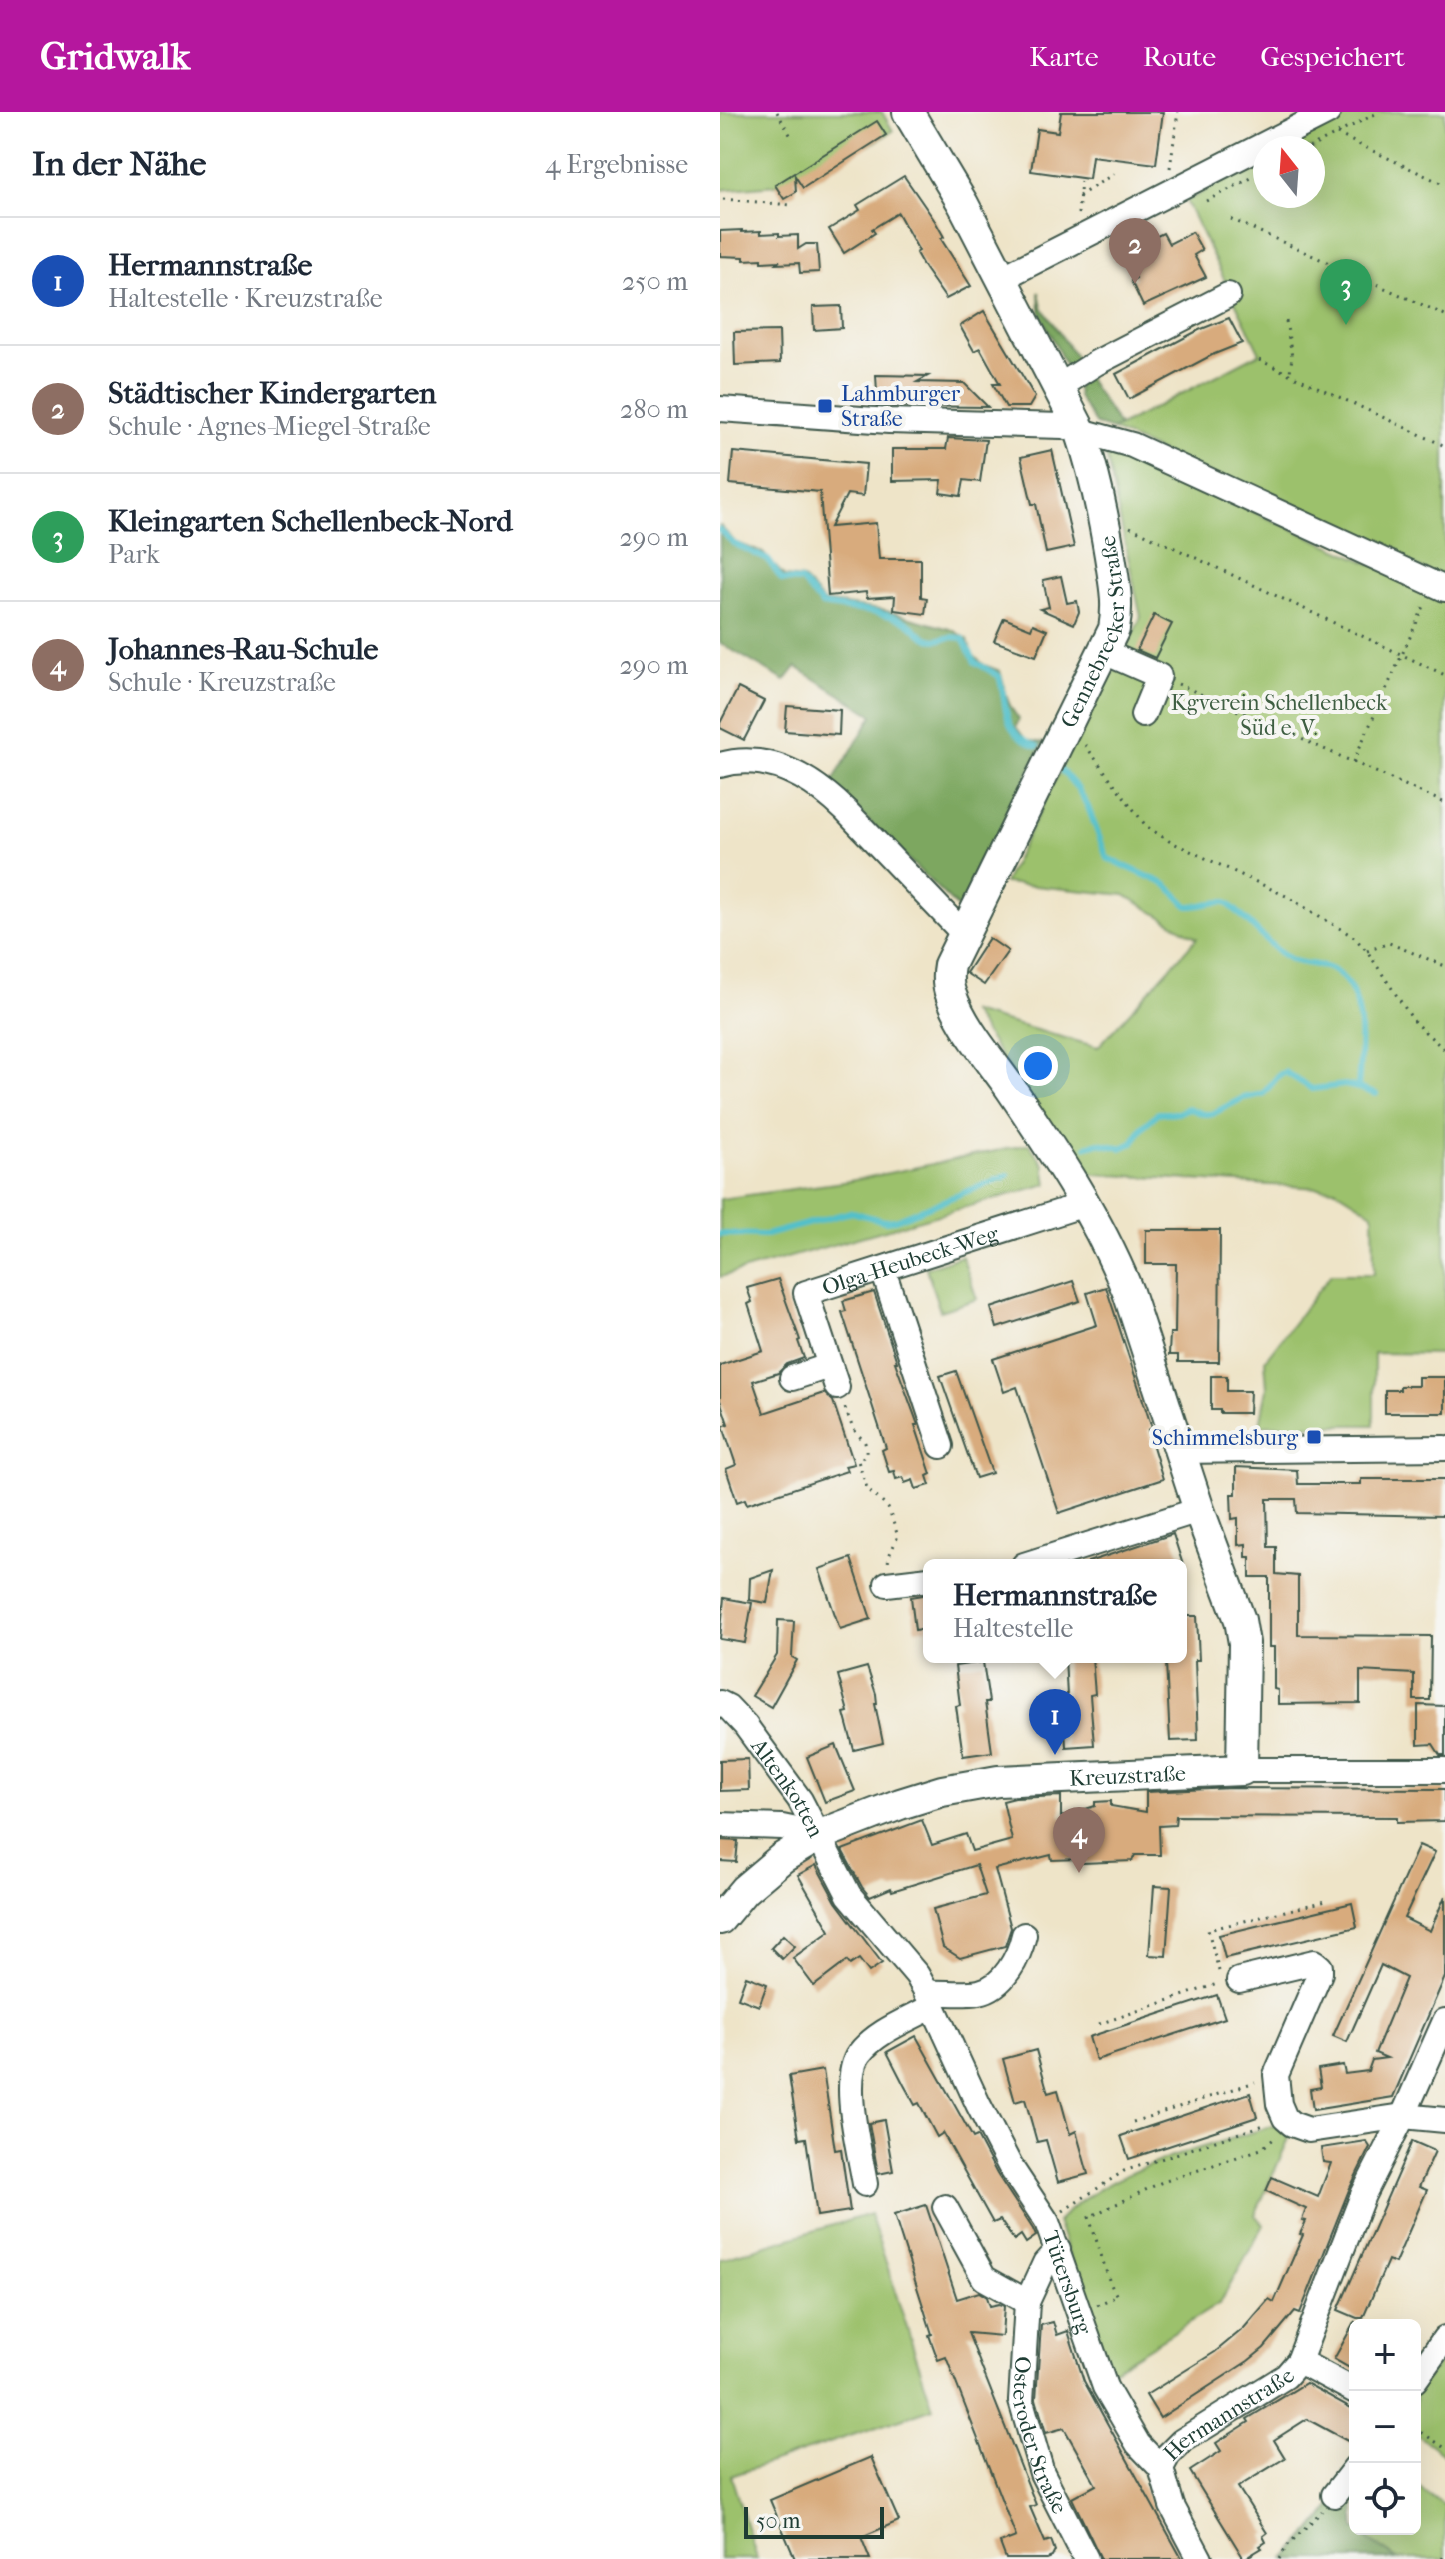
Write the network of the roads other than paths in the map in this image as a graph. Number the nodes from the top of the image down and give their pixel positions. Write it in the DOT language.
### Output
graph roads {
  1 [pos="908,112"];
  2 [pos="1296,120"];
  3 [pos="1332,123"];
  4 [pos="1002,278"];
  5 [pos="1228,295"];
  6 [pos="1058,387"];
  7 [pos="720,409"];
  8 [pos="1080,430"];
  9 [pos="1440,587"];
  10 [pos="1102,651"];
  11 [pos="1143,715"];
  12 [pos="720,765"];
  13 [pos="964,934"];
  14 [pos="1085,1204"];
  15 [pos="883,1270"];
  16 [pos="792,1378"];
  17 [pos="941,1446"];
  18 [pos="1445,1448"];
  19 [pos="1179,1451"];
  20 [pos="1199,1510"];
  21 [pos="1043,1559"];
  22 [pos="923,1580"];
  23 [pos="887,1584"];
  24 [pos="720,1703"];
  25 [pos="1242,1770"];
  26 [pos="1445,1770"];
  27 [pos="720,1825"];
  28 [pos="820,1835"];
  29 [pos="720,1919"];
  30 [pos="1024,1935"];
  31 [pos="1230,1981"];
  32 [pos="930,2000"];
  33 [pos="1445,2021"];
  34 [pos="1403,2116"];
  35 [pos="1445,2120"];
  36 [pos="865,2184"];
  37 [pos="945,2207"];
  38 [pos="1058,2249"];
  39 [pos="1027,2302"];
  40 [pos="1445,2338"];
  41 [pos="1299,2361"];
  42 [pos="1421,2372"];
  43 [pos="1349,2388"];
  44 [pos="1161,2468"];
  45 [pos="1349,2476"];
  46 [pos="1334,2495"];
  47 [pos="1086,2559"];
  48 [pos="1200,2559"];
  1 -- 4 [label="main road, Gennebrecker Straße"];
  2 -- 3 [label="street"];
  2 -- 4 [label="street"];
  4 -- 6 [label="main road, Gennebrecker Straße"];
  5 -- 6 [label="street"];
  6 -- 8 [label="main road, Gennebrecker Straße"];
  7 -- 8 [label="street"];
  8 -- 9 [label="street"];
  8 -- 10 [label="main road, Gennebrecker Straße"];
  10 -- 11 [label="street"];
  10 -- 13 [label="main road, Gennebrecker Straße"];
  12 -- 13 [label="street"];
  13 -- 14 [label="main road, Gennebrecker Straße"];
  14 -- 15 [label="street, Olga-Heubeck-Weg"];
  14 -- 19 [label="main road, Gennebrecker Straße"];
  15 -- 16 [label="street, Olga-Heubeck-Weg"];
  15 -- 17 [label="street"];
  18 -- 19 [label="street"];
  19 -- 20 [label="main road, Gennebrecker Straße"];
  20 -- 21 [label="street"];
  20 -- 25 [label="main road, Gennebrecker Straße"];
  22 -- 23 [label="street"];
  24 -- 28 [label="street, Altenkotten"];
  25 -- 26 [label="street, Kreuzstraße"];
  25 -- 28 [label="main road, Kreuzstraße"];
  27 -- 28 [label="street, Altenkotten"];
  28 -- 29 [label="main road, Kreuzstraße"];
  28 -- 32 [label="street, Tütersburg"];
  30 -- 32 [label="street"];
  31 -- 34 [label="street"];
  32 -- 36 [label="street"];
  32 -- 38 [label="street, Tütersburg"];
  33 -- 34 [label="street, Hermannstraße"];
  34 -- 35 [label="street"];
  34 -- 41 [label="street, Hermannstraße"];
  37 -- 39 [label="street"];
  38 -- 39 [label="street, Osteroder Straße"];
  38 -- 44 [label="street, Tütersburg"];
  39 -- 47 [label="street, Osteroder Straße"];
  40 -- 42 [label="street"];
  41 -- 43 [label="street, Hermannstraße"];
  41 -- 44 [label="street, Hermannstraße"];
  44 -- 48 [label="street, Tütersburg"];
  45 -- 46 [label="street"];
}
